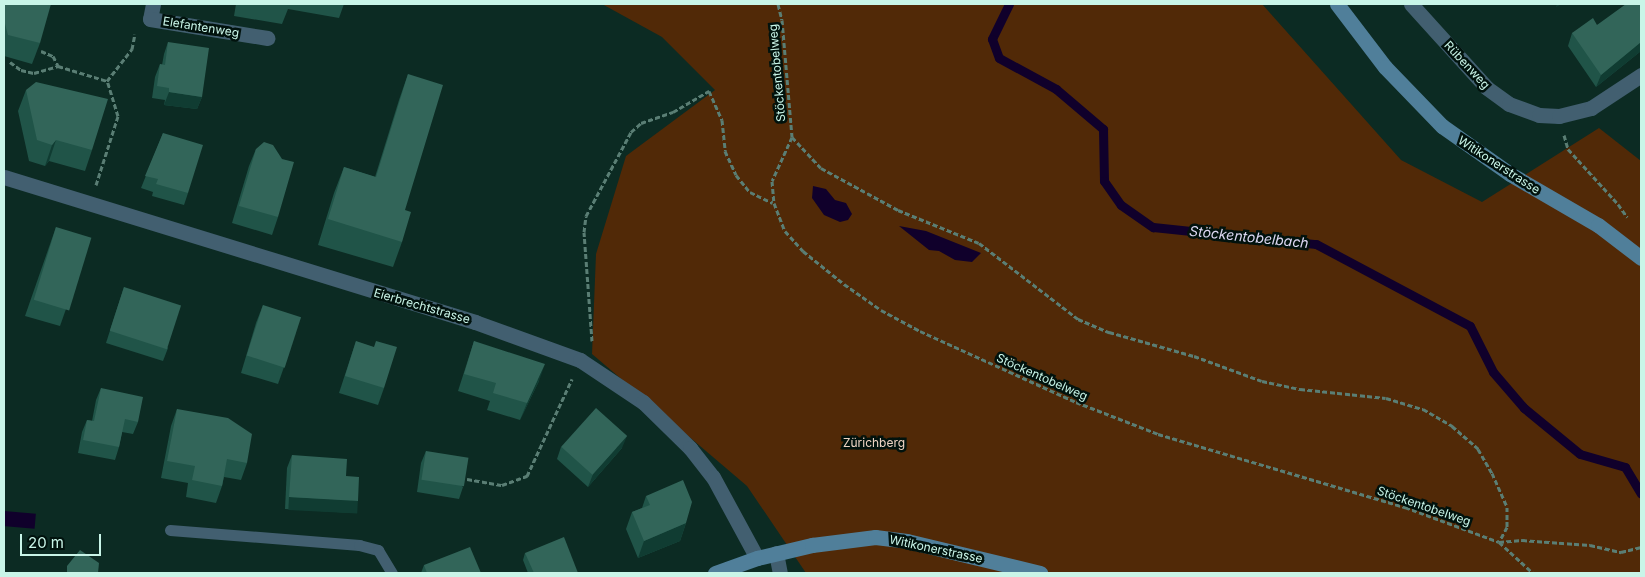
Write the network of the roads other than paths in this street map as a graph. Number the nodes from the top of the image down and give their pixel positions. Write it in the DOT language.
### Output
graph roads {
  1 [pos="153,4"];
  2 [pos="1337,4"];
  3 [pos="1411,4"];
  4 [pos="268,38"];
  5 [pos="1641,75"];
  6 [pos="4,177"];
  7 [pos="1641,258"];
  8 [pos="170,530"];
  9 [pos="776,553"];
  10 [pos="757,558"];
  11 [pos="392,573"];
  12 [pos="715,573"];
  13 [pos="780,573"];
  14 [pos="1040,573"];
  1 -- 4 [label="street, Elefantenweg"];
  2 -- 7 [label="main road, Witikonerstrasse"];
  3 -- 5 [label="street, Rübenweg"];
  6 -- 10 [label="street, Eierbrechtstrasse"];
  8 -- 11 [label="lane"];
  9 -- 10 [label="main road, Witikonerstrasse"];
  9 -- 13 [label="street"];
  9 -- 14 [label="main road, Witikonerstrasse"];
  10 -- 12 [label="main road, Witikonerstrasse"];
}
